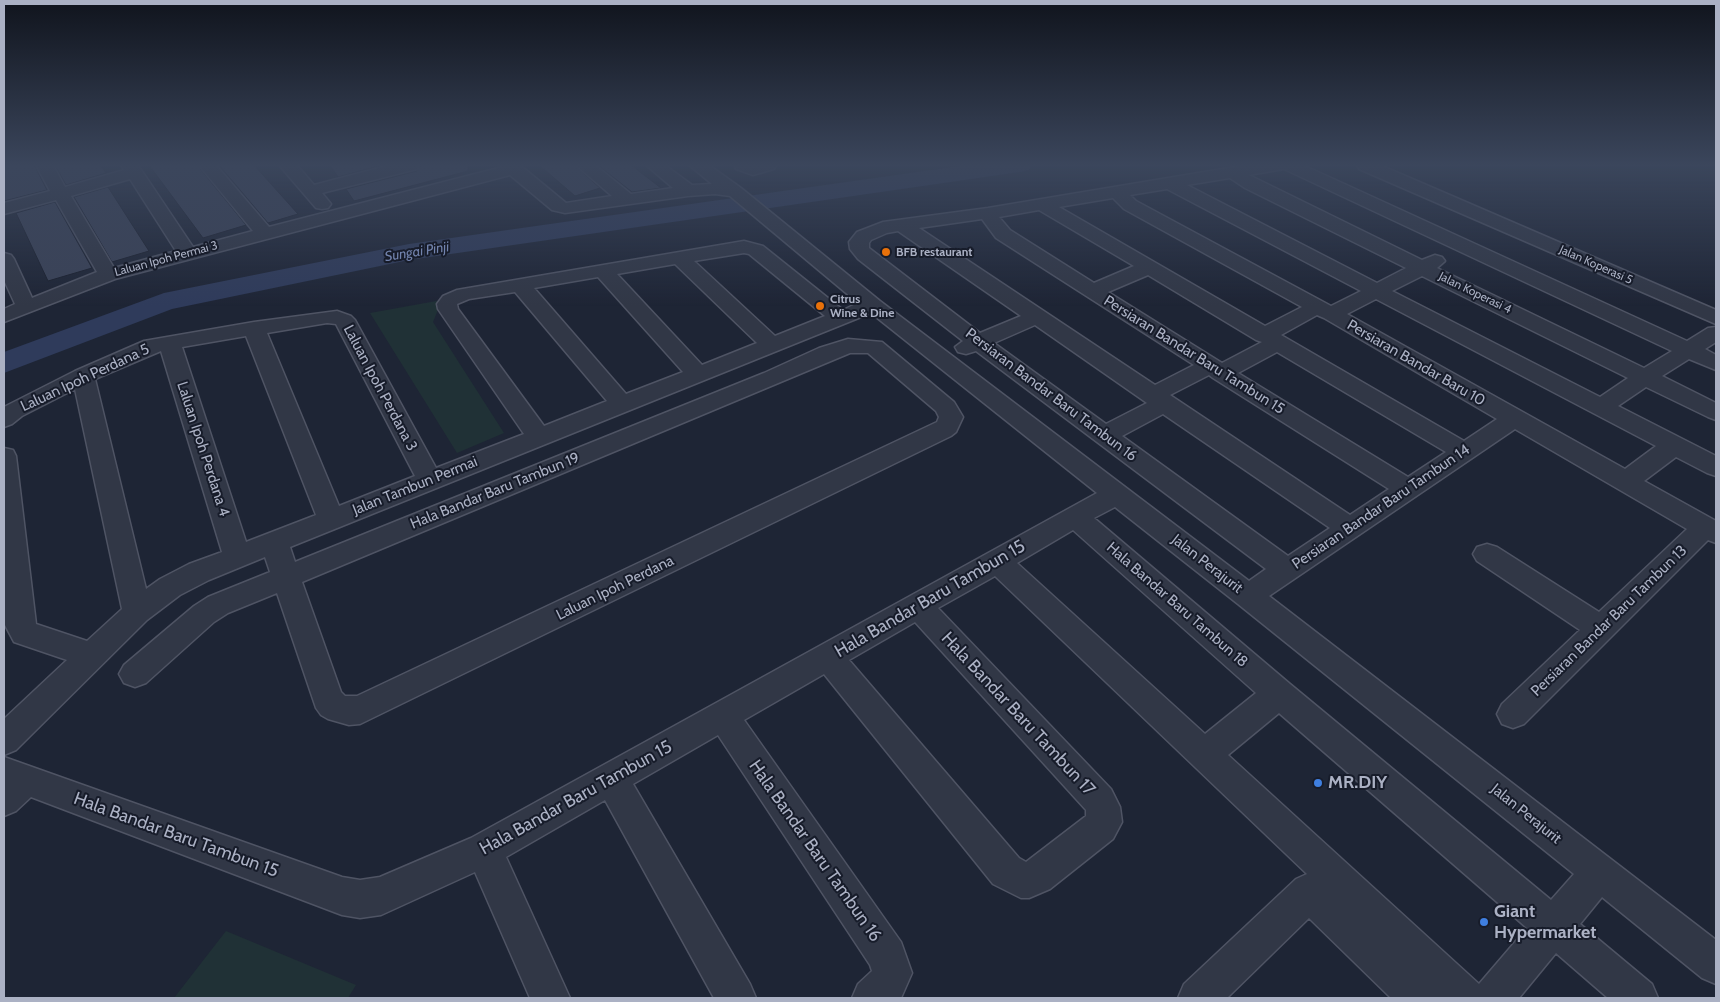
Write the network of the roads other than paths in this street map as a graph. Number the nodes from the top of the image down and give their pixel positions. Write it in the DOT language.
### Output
graph roads {
  1 [pos="72,212"];
  2 [pos="160,212"];
  3 [pos="246,212"];
  4 [pos="329,212"];
  5 [pos="344,212"];
  6 [pos="759,212"];
  7 [pos="995,212"];
  8 [pos="1055,212"];
  9 [pos="1142,212"];
  10 [pos="1225,212"];
  11 [pos="1309,212"];
  12 [pos="1390,212"];
  13 [pos="1473,212"];
  14 [pos="988,213"];
  15 [pos="332,215"];
  16 [pos="901,225"];
  17 [pos="1506,226"];
  18 [pos="264,233"];
  19 [pos="1464,246"];
  20 [pos="187,253"];
  21 [pos="679,258"];
  22 [pos="4,259"];
  23 [pos="1149,267"];
  24 [pos="1423,267"];
  25 [pos="603,271"];
  26 [pos="108,275"];
  27 [pos="520,285"];
  28 [pos="1377,290"];
  29 [pos="1092,291"];
  30 [pos="873,305"];
  31 [pos="26,306"];
  32 [pos="1324,311"];
  33 [pos="4,316"];
  34 [pos="1037,317"];
  35 [pos="840,318"];
  36 [pos="1716,318"];
  37 [pos="254,328"];
  38 [pos="1716,334"];
  39 [pos="1270,339"];
  40 [pos="169,342"];
  41 [pos="978,342"];
  42 [pos="772,345"];
  43 [pos="874,347"];
  44 [pos="1689,350"];
  45 [pos="942,357"];
  46 [pos="1716,363"];
  47 [pos="1215,370"];
  48 [pos="698,374"];
  49 [pos="83,376"];
  50 [pos="1644,377"];
  51 [pos="1159,399"];
  52 [pos="622,404"];
  53 [pos="1601,407"];
  54 [pos="1716,412"];
  55 [pos="4,419"];
  56 [pos="1514,419"];
  57 [pos="1104,435"];
  58 [pos="539,437"];
  59 [pos="1675,445"];
  60 [pos="1464,452"];
  61 [pos="4,456"];
  62 [pos="1716,466"];
  63 [pos="430,480"];
  64 [pos="1625,482"];
  65 [pos="1408,489"];
  66 [pos="1116,494"];
  67 [pos="1075,517"];
  68 [pos="331,519"];
  69 [pos="1350,528"];
  70 [pos="1711,530"];
  71 [pos="274,542"];
  72 [pos="1487,554"];
  73 [pos="237,556"];
  74 [pos="997,561"];
  75 [pos="1287,570"];
  76 [pos="286,577"];
  77 [pos="1248,596"];
  78 [pos="918,606"];
  79 [pos="137,612"];
  80 [pos="1600,628"];
  81 [pos="91,655"];
  82 [pos="828,657"];
  83 [pos="135,674"];
  84 [pos="1279,694"];
  85 [pos="1513,714"];
  86 [pos="722,716"];
  87 [pos="4,740"];
  88 [pos="1205,754"];
  89 [pos="611,779"];
  90 [pos="11,784"];
  91 [pos="484,850"];
  92 [pos="1598,872"];
  93 [pos="1553,927"];
  94 [pos="1716,964"];
  95 [pos="878,994"];
  96 [pos="550,998"];
  97 [pos="736,998"];
  98 [pos="1198,998"];
  99 [pos="1420,998"];
  100 [pos="1465,998"];
  101 [pos="1493,998"];
  102 [pos="1638,998"];
  1 -- 26 [label="street"];
  2 -- 20 [label="street"];
  3 -- 18 [label="street"];
  4 -- 15 [label="street"];
  5 -- 15 [label="street, Laluan Ipoh Permai 3"];
  6 -- 30 [label="street, Jalan Perajurit"];
  7 -- 14 [label="street"];
  8 -- 23 [label="street"];
  9 -- 32 [label="street, Persiaran Bandar Baru 10"];
  10 -- 28 [label="street"];
  11 -- 24 [label="street, Jalan Koperasi 4"];
  12 -- 19 [label="street"];
  13 -- 17 [label="street, Jalan Koperasi 5"];
  14 -- 16 [label="street"];
  14 -- 29 [label="street, Persiaran Bandar Baru Tambun 15"];
  15 -- 18 [label="street, Laluan Ipoh Permai 3"];
  16 -- 34 [label="street"];
  16 -- 41 [label="street, Persiaran Bandar Baru Tambun 16"];
  17 -- 19 [label="street"];
  17 -- 36 [label="street, Jalan Koperasi 5"];
  18 -- 20 [label="street, Laluan Ipoh Permai 3"];
  19 -- 24 [label="street"];
  19 -- 44 [label="street"];
  20 -- 26 [label="street, Laluan Ipoh Permai 3"];
  21 -- 25 [label="street"];
  21 -- 35 [label="street"];
  21 -- 42 [label="street"];
  22 -- 31 [label="street"];
  23 -- 29 [label="street"];
  23 -- 39 [label="street"];
  24 -- 28 [label="street"];
  24 -- 50 [label="street, Jalan Koperasi 4"];
  25 -- 27 [label="street"];
  25 -- 48 [label="street"];
  26 -- 31 [label="street, Laluan Ipoh Permai 3"];
  27 -- 52 [label="street"];
  27 -- 58 [label="street"];
  28 -- 32 [label="street"];
  28 -- 53 [label="street"];
  29 -- 47 [label="street, Persiaran Bandar Baru Tambun 15"];
  30 -- 35 [label="street, Jalan Tambun Permai"];
  30 -- 45 [label="street, Jalan Perajurit"];
  31 -- 33 [label="street, Laluan Ipoh Permai 3"];
  32 -- 39 [label="street"];
  32 -- 56 [label="street, Persiaran Bandar Baru 10"];
  34 -- 41 [label="street"];
  34 -- 51 [label="street"];
  35 -- 42 [label="street, Jalan Tambun Permai"];
  37 -- 40 [label="street, Laluan Ipoh Perdana 3"];
  37 -- 63 [label="street, Laluan Ipoh Perdana 3"];
  37 -- 68 [label="street"];
  38 -- 44 [label="street"];
  39 -- 47 [label="street"];
  39 -- 60 [label="street"];
  40 -- 49 [label="street, Laluan Ipoh Perdana 5"];
  40 -- 73 [label="street, Laluan Ipoh Perdana 4"];
  41 -- 45 [label="street"];
  41 -- 57 [label="street, Persiaran Bandar Baru Tambun 16"];
  42 -- 48 [label="street, Jalan Tambun Permai"];
  43 -- 76 [label="street, Hala Bandar Baru Tambun 19"];
  43 -- 76 [label="street, Laluan Ipoh Perdana"];
  44 -- 46 [label="street"];
  44 -- 50 [label="street"];
  45 -- 66 [label="street, Jalan Perajurit"];
  47 -- 51 [label="street"];
  47 -- 65 [label="street, Persiaran Bandar Baru Tambun 15"];
  48 -- 52 [label="street, Jalan Tambun Permai"];
  49 -- 55 [label="street, Laluan Ipoh Perdana 5"];
  49 -- 79 [label="street"];
  50 -- 53 [label="street"];
  50 -- 54 [label="street, Jalan Koperasi 4"];
  51 -- 57 [label="street"];
  51 -- 69 [label="street"];
  52 -- 58 [label="street, Jalan Tambun Permai"];
  53 -- 59 [label="street"];
  56 -- 60 [label="street, Persiaran Bandar Baru Tambun 14"];
  56 -- 64 [label="street, Persiaran Bandar Baru 10"];
  57 -- 75 [label="street, Persiaran Bandar Baru Tambun 16"];
  58 -- 63 [label="street, Jalan Tambun Permai"];
  59 -- 62 [label="street"];
  59 -- 64 [label="street"];
  60 -- 65 [label="street, Persiaran Bandar Baru Tambun 14"];
  61 -- 81 [label="street"];
  63 -- 68 [label="street, Jalan Tambun Permai"];
  64 -- 70 [label="street, Persiaran Bandar Baru 10"];
  65 -- 69 [label="street, Persiaran Bandar Baru Tambun 14"];
  66 -- 67 [label="street, Hala Bandar Baru Tambun 15"];
  66 -- 77 [label="street, Jalan Perajurit"];
  67 -- 74 [label="street, Hala Bandar Baru Tambun 15"];
  67 -- 84 [label="street, Hala Bandar Baru Tambun 18"];
  68 -- 71 [label="street, Jalan Tambun Permai"];
  69 -- 75 [label="street, Persiaran Bandar Baru Tambun 14"];
  70 -- 80 [label="street, Persiaran Bandar Baru Tambun 13"];
  71 -- 73 [label="street, Jalan Tambun Permai"];
  71 -- 76 [label="street, Laluan Ipoh Perdana"];
  72 -- 80 [label="street"];
  73 -- 79 [label="street, Jalan Tambun Permai"];
  74 -- 78 [label="street, Hala Bandar Baru Tambun 15"];
  74 -- 88 [label="street"];
  75 -- 77 [label="street, Persiaran Bandar Baru Tambun 14"];
  76 -- 83 [label="street, Hala Bandar Baru Tambun 19"];
  77 -- 92 [label="street, Jalan Perajurit"];
  78 -- 82 [label="street, Hala Bandar Baru Tambun 15"];
  78 -- 82 [label="street, Hala Bandar Baru Tambun 17"];
  79 -- 81 [label="street, Jalan Tambun Permai"];
  80 -- 85 [label="street, Persiaran Bandar Baru Tambun 13"];
  81 -- 87 [label="street, Jalan Tambun Permai"];
  82 -- 86 [label="street, Hala Bandar Baru Tambun 15"];
  84 -- 88 [label="street"];
  84 -- 93 [label="street, Hala Bandar Baru Tambun 18"];
  86 -- 89 [label="street, Hala Bandar Baru Tambun 15"];
  86 -- 95 [label="street, Hala Bandar Baru Tambun 16"];
  88 -- 100 [label="street"];
  89 -- 91 [label="street, Hala Bandar Baru Tambun 15"];
  89 -- 97 [label="street"];
  90 -- 91 [label="street, Hala Bandar Baru Tambun 15"];
  91 -- 96 [label="street"];
  92 -- 93 [label="street"];
  92 -- 94 [label="street, Jalan Perajurit"];
  93 -- 101 [label="street"];
  93 -- 102 [label="street, Hala Bandar Baru Tambun 18"];
  98 -- 99 [label="street"];
}
